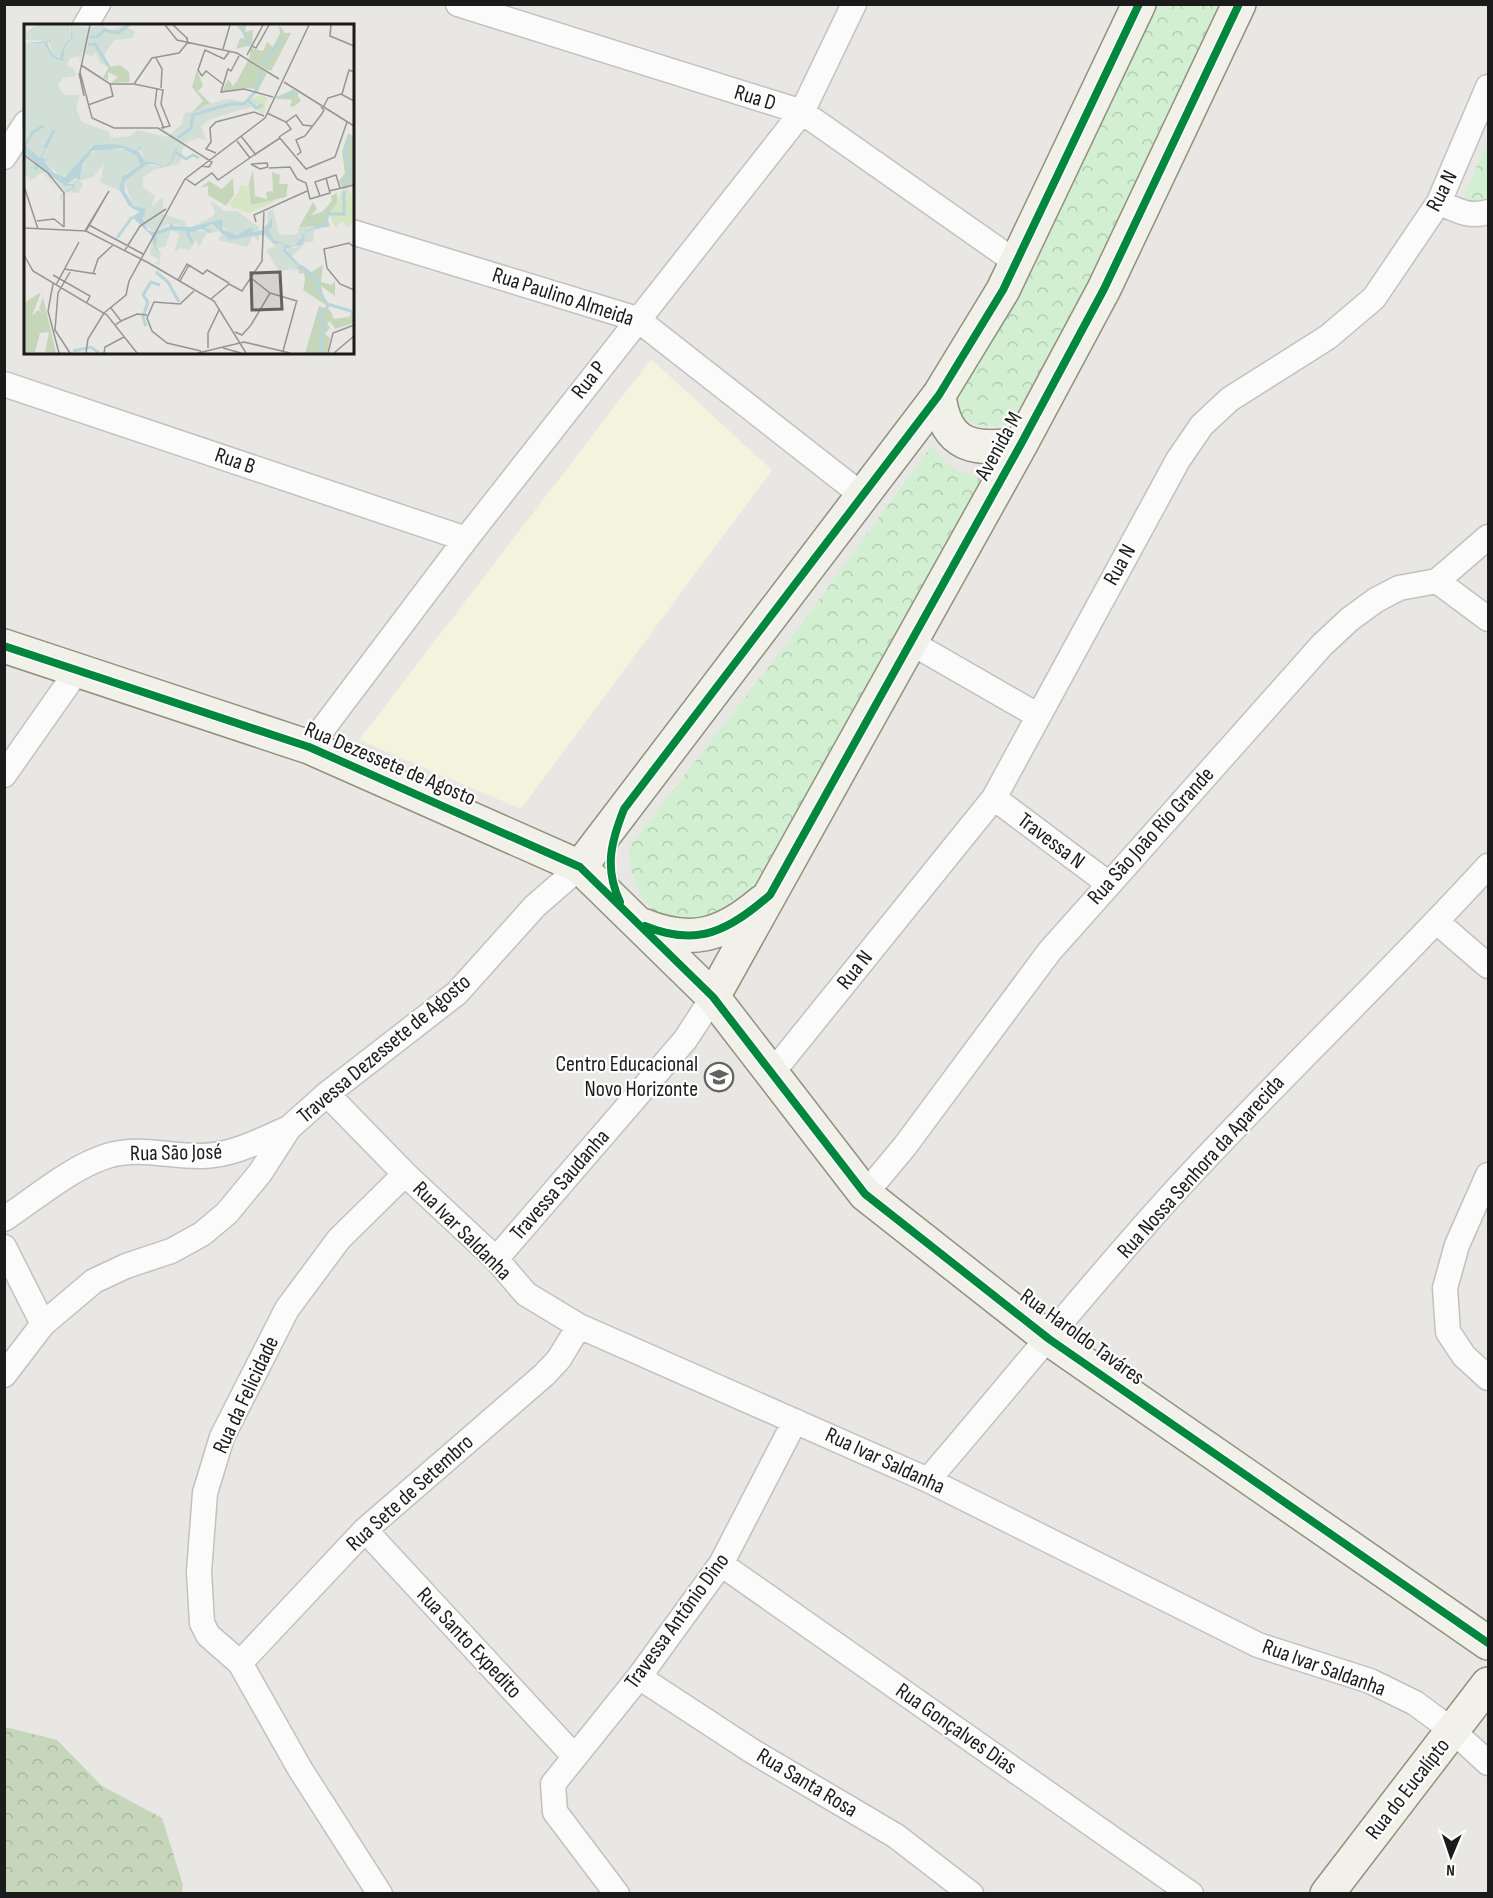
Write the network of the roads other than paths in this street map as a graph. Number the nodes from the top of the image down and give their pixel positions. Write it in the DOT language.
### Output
graph roads {
  1 [pos="98,4"];
  2 [pos="458,4"];
  3 [pos="854,4"];
  4 [pos="1139,4"];
  5 [pos="1239,4"];
  6 [pos="86,24"];
  7 [pos="1488,87"];
  8 [pos="802,112"];
  9 [pos="24,129"];
  10 [pos="4,157"];
  11 [pos="1439,202"];
  12 [pos="1488,212"];
  13 [pos="354,233"];
  14 [pos="1017,263"];
  15 [pos="637,319"];
  16 [pos="4,384"];
  17 [pos="939,395"];
  18 [pos="1022,444"];
  19 [pos="862,496"];
  20 [pos="1488,537"];
  21 [pos="466,539"];
  22 [pos="1437,581"];
  23 [pos="1488,619"];
  24 [pos="910,642"];
  25 [pos="4,646"];
  26 [pos="77,671"];
  27 [pos="1037,715"];
  28 [pos="309,747"];
  29 [pos="4,775"];
  30 [pos="994,798"];
  31 [pos="624,809"];
  32 [pos="1488,866"];
  33 [pos="580,867"];
  34 [pos="1109,884"];
  35 [pos="770,895"];
  36 [pos="631,916"];
  37 [pos="1437,922"];
  38 [pos="1488,966"];
  39 [pos="713,997"];
  40 [pos="772,1073"];
  41 [pos="327,1094"];
  42 [pos="289,1128"];
  43 [pos="405,1174"];
  44 [pos="1488,1175"];
  45 [pos="864,1194"];
  46 [pos="4,1219"];
  47 [pos="4,1247"];
  48 [pos="496,1259"];
  49 [pos="43,1324"];
  50 [pos="579,1326"];
  51 [pos="1050,1339"];
  52 [pos="4,1375"];
  53 [pos="1488,1378"];
  54 [pos="795,1420"];
  55 [pos="928,1480"];
  56 [pos="364,1530"];
  57 [pos="721,1564"];
  58 [pos="1488,1642"];
  59 [pos="240,1663"];
  60 [pos="639,1677"];
  61 [pos="1488,1684"];
  62 [pos="1453,1731"];
  63 [pos="573,1756"];
  64 [pos="1488,1763"];
  65 [pos="380,1893"];
  66 [pos="617,1893"];
  67 [pos="971,1893"];
  68 [pos="1191,1893"];
  69 [pos="1327,1893"];
  1 -- 6 [label="street"];
  2 -- 8 [label="street, Rua D"];
  3 -- 8 [label="street, Rua P"];
  4 -- 14 [label="street"];
  5 -- 18 [label="street, Avenida M"];
  7 -- 11 [label="street, Rua N"];
  8 -- 14 [label="street, Rua D"];
  8 -- 15 [label="street, Rua P"];
  9 -- 10 [label="street"];
  11 -- 12 [label="street"];
  11 -- 27 [label="street, Rua N"];
  13 -- 15 [label="street, Rua Paulino Almeida"];
  14 -- 17 [label="street"];
  15 -- 19 [label="street, Rua Paulino Almeida"];
  15 -- 21 [label="street, Rua P"];
  16 -- 21 [label="street, Rua B"];
  17 -- 18 [label="street"];
  17 -- 19 [label="street"];
  18 -- 24 [label="street, Avenida M"];
  19 -- 31 [label="street"];
  20 -- 22 [label="street"];
  21 -- 28 [label="street, Rua P"];
  22 -- 23 [label="street"];
  22 -- 34 [label="street, Rua São João Rio Grande"];
  24 -- 27 [label="street"];
  24 -- 35 [label="street, Avenida M"];
  25 -- 26 [label="street, Rua Dezessete de Agosto"];
  26 -- 28 [label="street, Rua Dezessete de Agosto"];
  26 -- 29 [label="street"];
  27 -- 30 [label="street, Rua N"];
  28 -- 33 [label="street, Rua Dezessete de Agosto"];
  30 -- 34 [label="street, Travessa N"];
  30 -- 40 [label="street, Rua N"];
  31 -- 33 [label="street"];
  31 -- 36 [label="street"];
  32 -- 37 [label="street, Rua Nossa Senhora da Aparecida"];
  33 -- 36 [label="street, Rua Dezessete de Agosto"];
  33 -- 41 [label="street, Travessa Dezessete de Agosto"];
  34 -- 45 [label="street, Rua São João Rio Grande"];
  35 -- 36 [label="street"];
  35 -- 39 [label="street, Avenida M"];
  36 -- 39 [label="street, Rua Dezessete de Agosto"];
  37 -- 38 [label="street"];
  37 -- 51 [label="street, Rua Nossa Senhora da Aparecida"];
  39 -- 40 [label="street, Rua Haroldo Taváres"];
  39 -- 48 [label="street, Travessa Saudanha"];
  40 -- 45 [label="street, Rua Haroldo Taváres"];
  41 -- 42 [label="street, Travessa Dezessete de Agosto"];
  41 -- 43 [label="street, Rua Ivar Saldanha"];
  42 -- 46 [label="street, Rua São José"];
  42 -- 49 [label="street"];
  43 -- 48 [label="street, Rua Ivar Saldanha"];
  43 -- 59 [label="street, Rua da Felicidade"];
  44 -- 53 [label="street"];
  45 -- 51 [label="street, Rua Haroldo Taváres"];
  47 -- 49 [label="street"];
  48 -- 50 [label="street, Rua Ivar Saldanha"];
  49 -- 52 [label="street"];
  50 -- 54 [label="street, Rua Ivar Saldanha"];
  50 -- 56 [label="street, Rua Sete de Setembro"];
  51 -- 55 [label="street, Rua Nossa Senhora da Aparecida"];
  51 -- 58 [label="street, Rua Haroldo Taváres"];
  54 -- 55 [label="street, Rua Ivar Saldanha"];
  54 -- 57 [label="street, Travessa Antônio Dino"];
  55 -- 62 [label="street, Rua Ivar Saldanha"];
  56 -- 59 [label="street, Rua Sete de Setembro"];
  56 -- 63 [label="street, Rua Santo Expedito"];
  57 -- 60 [label="street, Travessa Antônio Dino"];
  57 -- 68 [label="street, Rua Gonçalves Dias"];
  59 -- 65 [label="street, Rua da Felicidade"];
  60 -- 63 [label="street, Travessa Antônio Dino"];
  60 -- 67 [label="street, Rua Santa Rosa"];
  61 -- 62 [label="street, Rua do Eucalípto"];
  62 -- 64 [label="street, Rua Ivar Saldanha"];
  62 -- 69 [label="street, Rua do Eucalípto"];
  63 -- 66 [label="street, Travessa Antônio Dino"];
}
